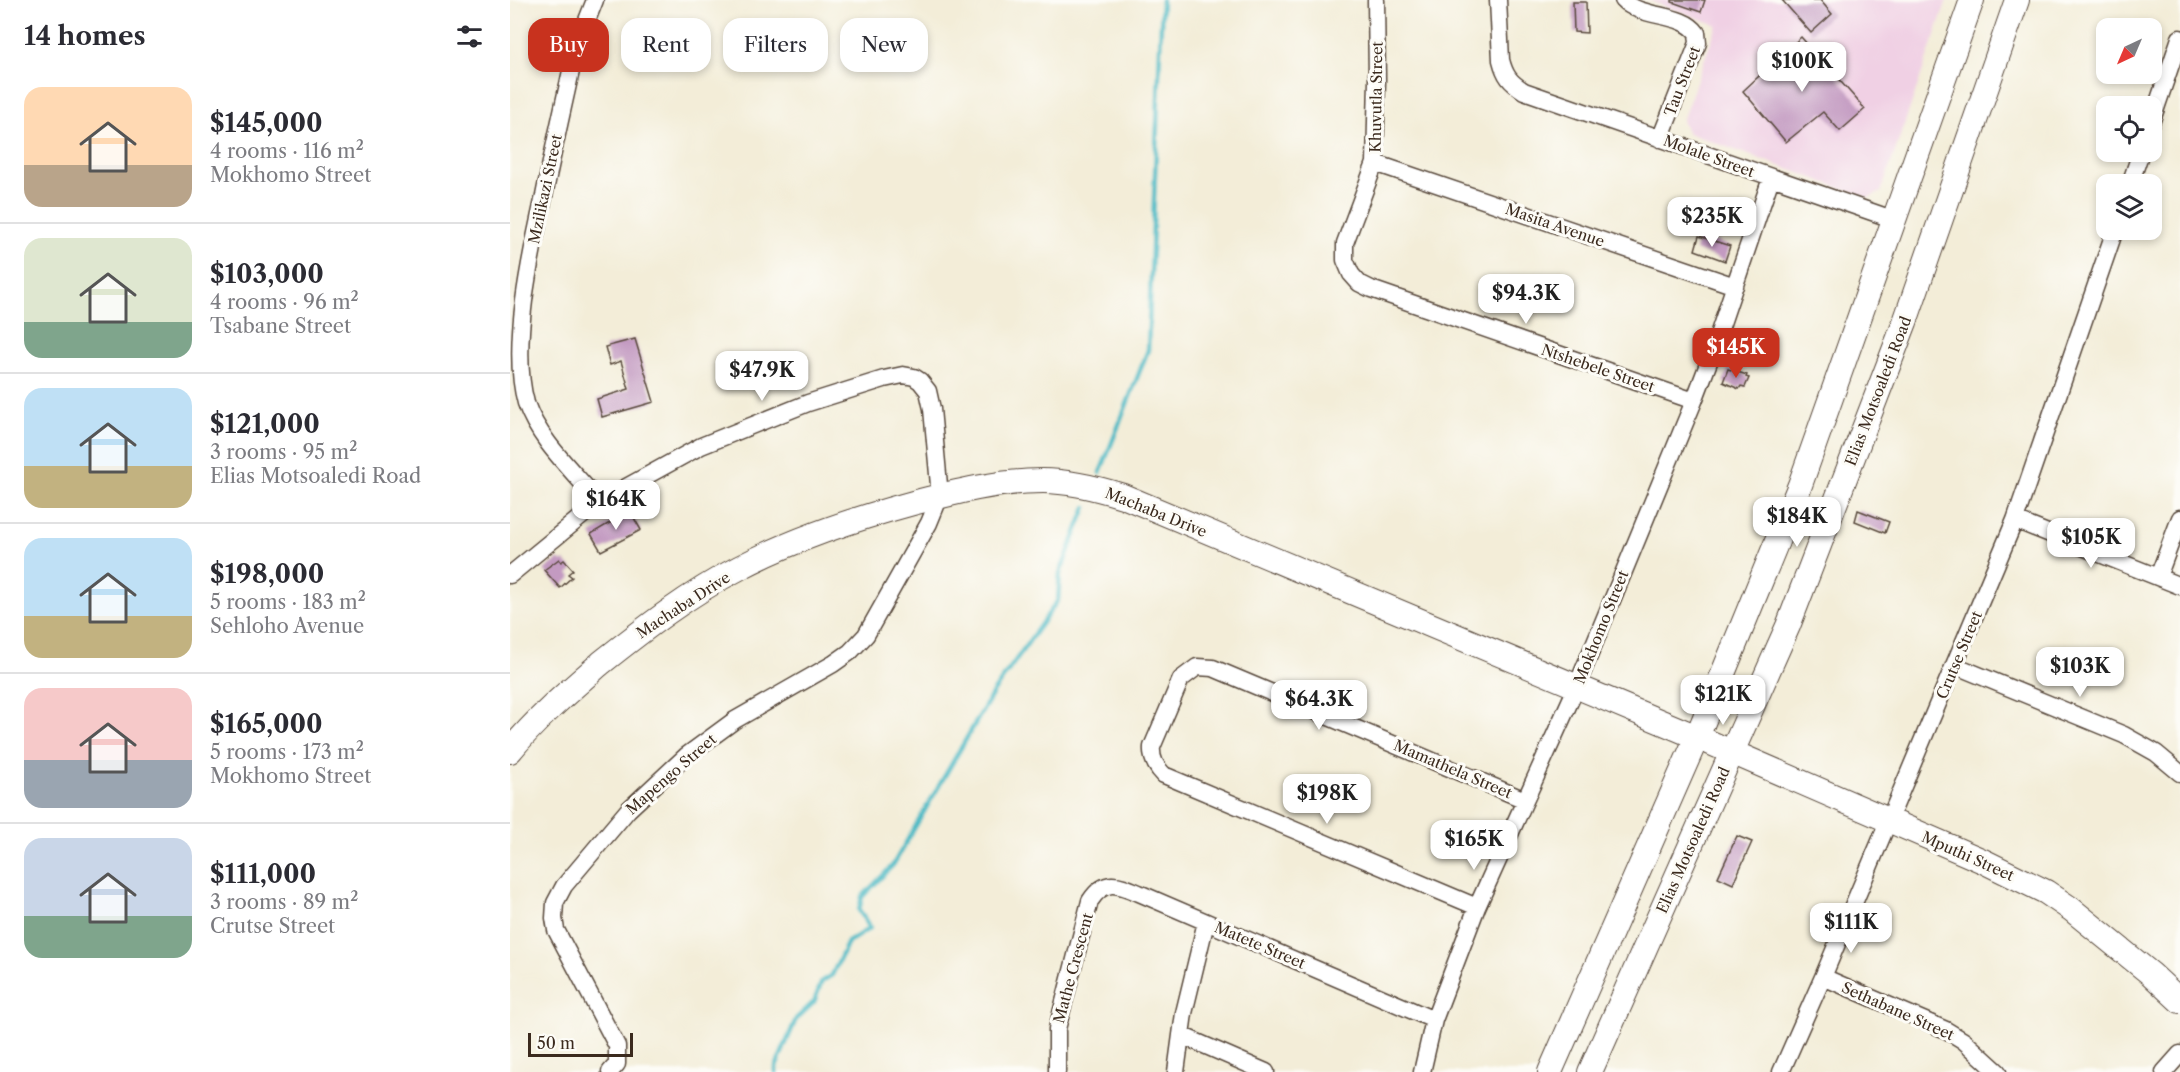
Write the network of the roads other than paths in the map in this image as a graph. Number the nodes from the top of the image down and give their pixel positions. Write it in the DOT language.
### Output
graph roads {
  1 [pos="595,0"];
  2 [pos="1376,0"];
  3 [pos="1498,0"];
  4 [pos="1623,0"];
  5 [pos="1972,0"];
  6 [pos="2018,0"];
  7 [pos="2180,38"];
  8 [pos="2160,96"];
  9 [pos="1660,138"];
  10 [pos="1375,164"];
  11 [pos="1771,178"];
  12 [pos="1895,220"];
  13 [pos="2112,240"];
  14 [pos="1345,260"];
  15 [pos="1735,286"];
  16 [pos="1694,401"];
  17 [pos="940,496"];
  18 [pos="599,502"];
  19 [pos="2180,518"];
  20 [pos="2015,520"];
  21 [pos="510,575"];
  22 [pos="2158,577"];
  23 [pos="2180,586"];
  24 [pos="1954,666"];
  25 [pos="1576,688"];
  26 [pos="1697,737"];
  27 [pos="510,751"];
  28 [pos="1732,752"];
  29 [pos="2180,773"];
  30 [pos="1526,800"];
  31 [pos="1888,821"];
  32 [pos="1090,901"];
  33 [pos="1477,907"];
  34 [pos="1206,922"];
  35 [pos="1823,977"];
  36 [pos="2180,1001"];
  37 [pos="1434,1020"];
  38 [pos="1181,1035"];
  39 [pos="2180,1054"];
  40 [pos="610,1072"];
  41 [pos="1057,1072"];
  42 [pos="1176,1072"];
  43 [pos="1266,1072"];
  44 [pos="1422,1072"];
  45 [pos="1550,1072"];
  46 [pos="1590,1072"];
  47 [pos="1780,1072"];
  48 [pos="1998,1072"];
  49 [pos="2164,1072"];
  1 -- 18 [label="street, Mzilikazi Street"];
  2 -- 10 [label="street, Khuvutla Street"];
  3 -- 9 [label="street, Molale Street"];
  4 -- 9 [label="street, Tau Street"];
  5 -- 12 [label="main road"];
  6 -- 28 [label="main road, Elias Motsoaledi Road"];
  7 -- 8 [label="street"];
  9 -- 11 [label="street, Molale Street"];
  10 -- 14 [label="street, Khuvutla Street"];
  10 -- 15 [label="street, Masita Avenue"];
  11 -- 12 [label="street, Molale Street"];
  11 -- 15 [label="street, Mokhomo Street"];
  12 -- 26 [label="main road"];
  13 -- 20 [label="street, Crutse Street"];
  14 -- 16 [label="street, Ntshebele Street"];
  15 -- 16 [label="street, Mokhomo Street"];
  16 -- 25 [label="street, Mokhomo Street"];
  17 -- 18 [label="street"];
  17 -- 25 [label="main road, Machaba Drive"];
  17 -- 27 [label="main road, Machaba Drive"];
  17 -- 40 [label="street, Mapengo Street"];
  18 -- 21 [label="street"];
  19 -- 22 [label="street"];
  20 -- 22 [label="street"];
  20 -- 24 [label="street, Crutse Street"];
  22 -- 23 [label="street"];
  24 -- 29 [label="street"];
  24 -- 31 [label="street, Crutse Street"];
  25 -- 26 [label="main road, Machaba Drive"];
  25 -- 30 [label="street, Mokhomo Street"];
  26 -- 28 [label="main road, Machaba Drive"];
  26 -- 45 [label="main road"];
  28 -- 31 [label="main road, Mputhi Street"];
  28 -- 46 [label="main road, Elias Motsoaledi Road"];
  30 -- 33 [label="street, Mokhomo Street"];
  30 -- 33 [label="street, Mamathela Street"];
  31 -- 35 [label="street, Crutse Street"];
  31 -- 36 [label="main road, Mputhi Street"];
  32 -- 34 [label="street, Matete Street"];
  32 -- 41 [label="street, Mathe Crescent"];
  33 -- 37 [label="street, Mokhomo Street"];
  34 -- 37 [label="street, Matete Street"];
  34 -- 38 [label="street"];
  35 -- 47 [label="street, Crutse Street"];
  35 -- 48 [label="street, Sethabane Street"];
  37 -- 44 [label="street, Mokhomo Street"];
  38 -- 42 [label="street"];
  38 -- 43 [label="street"];
  39 -- 49 [label="street"];
}
